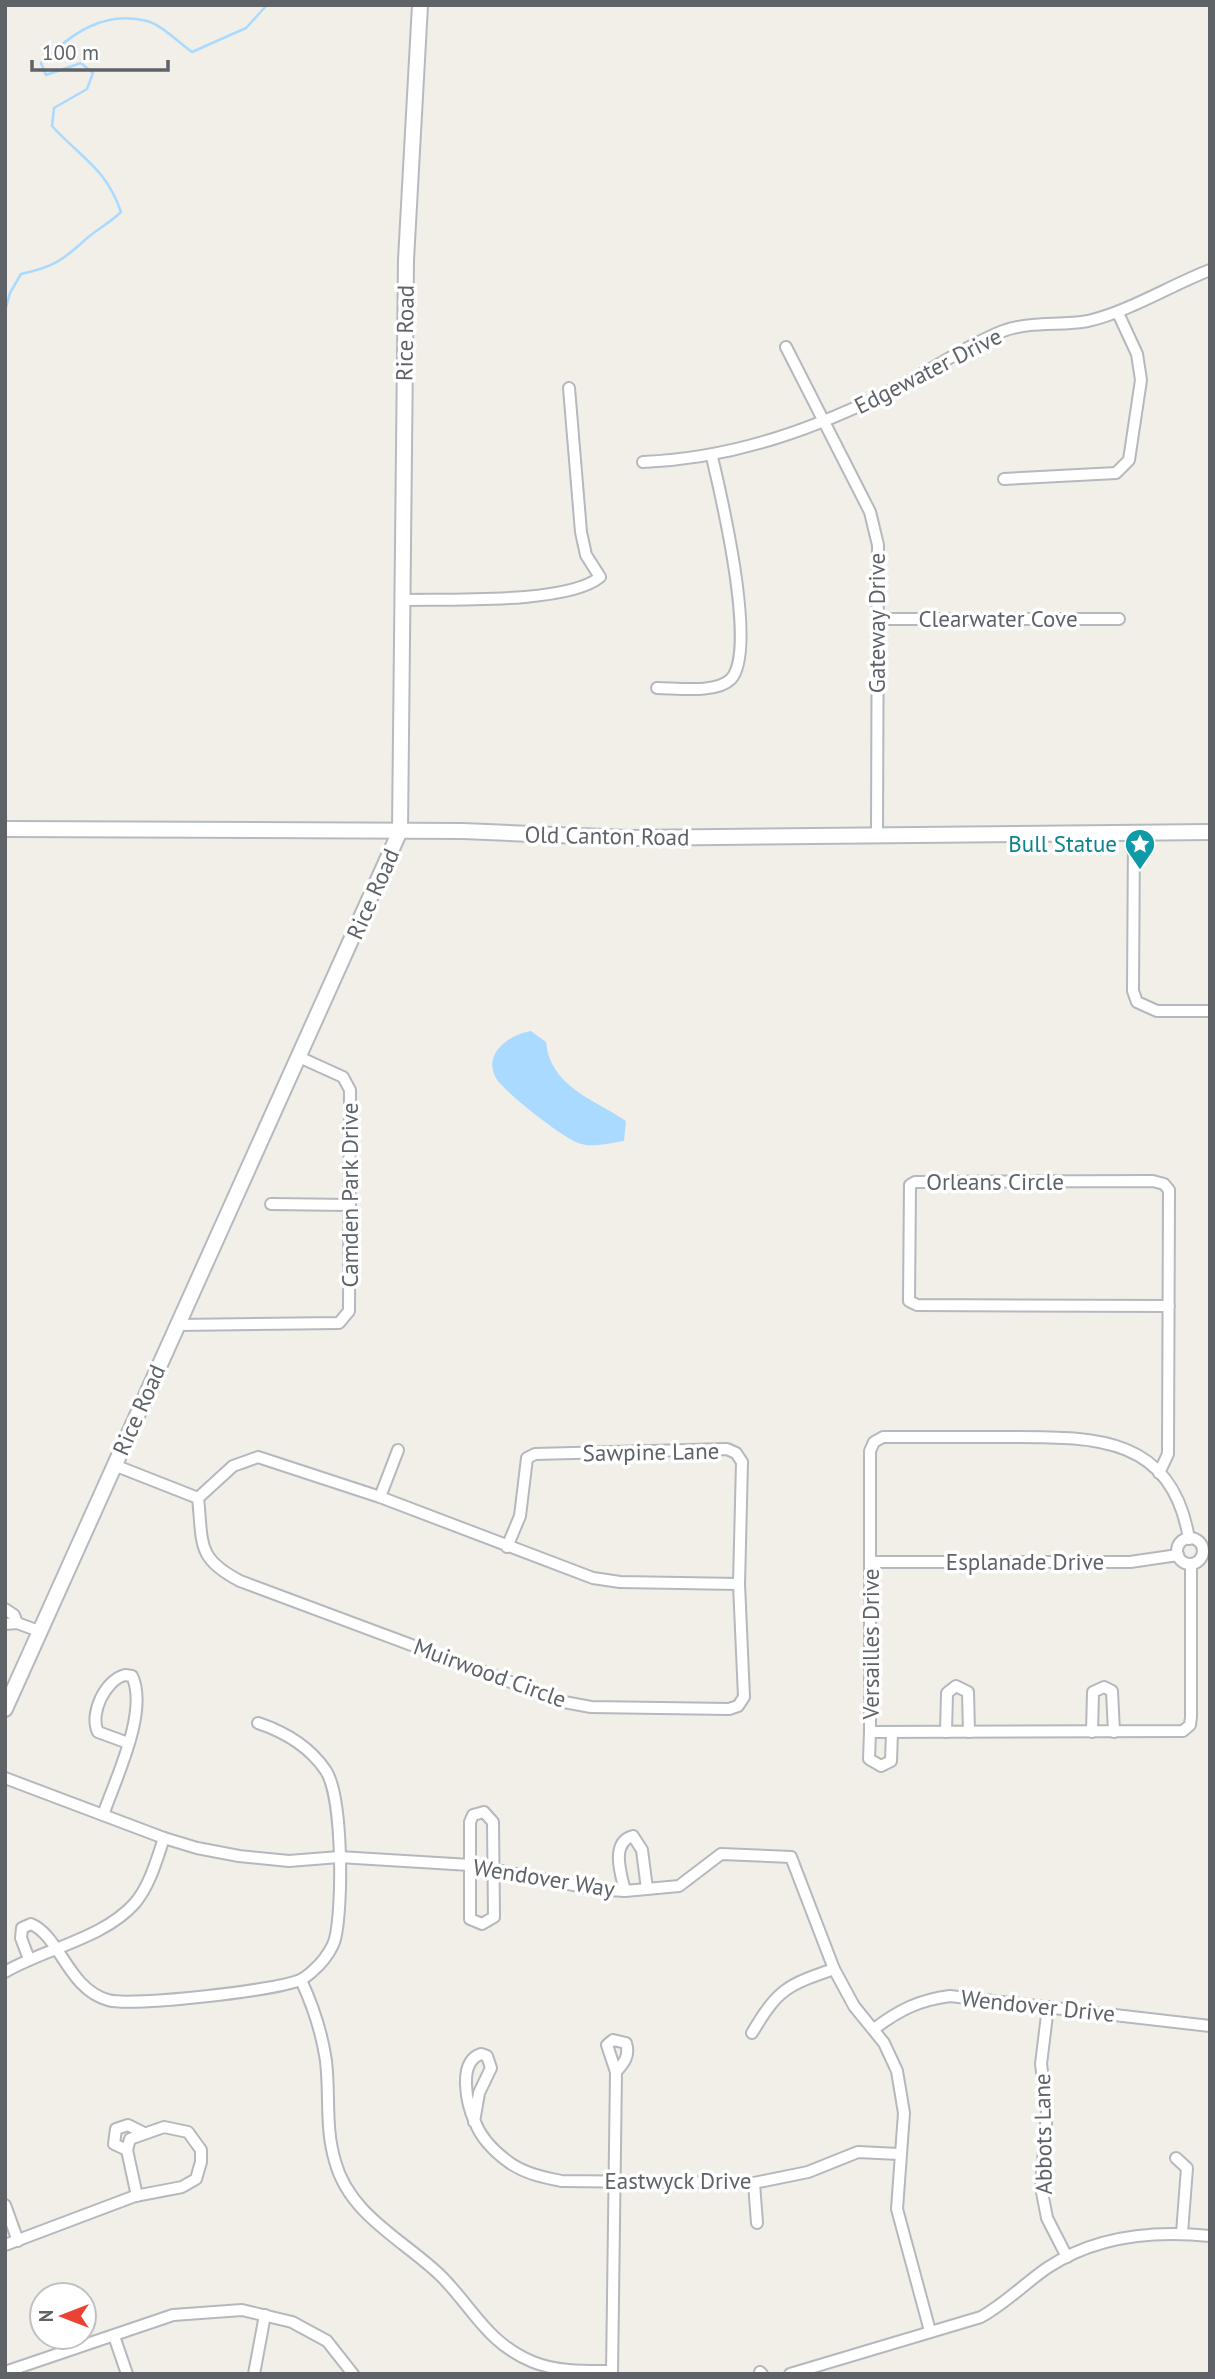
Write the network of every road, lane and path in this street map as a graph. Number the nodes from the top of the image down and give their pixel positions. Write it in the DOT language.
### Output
graph roads {
  1 [pos="420,5"];
  2 [pos="1210,270"];
  3 [pos="1118,313"];
  4 [pos="786,347"];
  5 [pos="569,388"];
  6 [pos="827,422"];
  7 [pos="712,457"];
  8 [pos="643,463"];
  9 [pos="1004,479"];
  10 [pos="403,600"];
  11 [pos="877,619"];
  12 [pos="1119,619"];
  13 [pos="657,688"];
  14 [pos="5,829"];
  15 [pos="400,831"];
  16 [pos="1134,832"];
  17 [pos="1210,832"];
  18 [pos="877,837"];
  19 [pos="1210,1012"];
  20 [pos="299,1057"];
  21 [pos="271,1204"];
  22 [pos="350,1205"];
  23 [pos="1169,1306"];
  24 [pos="177,1325"];
  25 [pos="398,1450"];
  26 [pos="114,1465"];
  27 [pos="1159,1474"];
  28 [pos="380,1497"];
  29 [pos="198,1498"];
  30 [pos="1189,1539"];
  31 [pos="1206,1544"];
  32 [pos="507,1547"];
  33 [pos="1178,1555"];
  34 [pos="871,1562"];
  35 [pos="1191,1564"];
  36 [pos="739,1584"];
  37 [pos="5,1609"];
  38 [pos="11,1623"];
  39 [pos="39,1631"];
  40 [pos="5,1709"];
  41 [pos="258,1723"];
  42 [pos="870,1732"];
  43 [pos="892,1732"];
  44 [pos="946,1732"];
  45 [pos="969,1732"];
  46 [pos="1092,1732"];
  47 [pos="1114,1732"];
  48 [pos="128,1743"];
  49 [pos="5,1777"];
  50 [pos="103,1815"];
  51 [pos="164,1838"];
  52 [pos="339,1857"];
  53 [pos="470,1865"];
  54 [pos="495,1870"];
  55 [pos="647,1889"];
  56 [pos="625,1891"];
  57 [pos="55,1950"];
  58 [pos="29,1959"];
  59 [pos="834,1969"];
  60 [pos="5,1972"];
  61 [pos="301,1980"];
  62 [pos="1048,2007"];
  63 [pos="1210,2026"];
  64 [pos="874,2029"];
  65 [pos="752,2033"];
  66 [pos="616,2072"];
  67 [pos="474,2122"];
  68 [pos="144,2133"];
  69 [pos="127,2150"];
  70 [pos="899,2154"];
  71 [pos="1176,2158"];
  72 [pos="616,2182"];
  73 [pos="754,2183"];
  74 [pos="137,2196"];
  75 [pos="5,2205"];
  76 [pos="757,2223"];
  77 [pos="1182,2233"];
  78 [pos="1210,2236"];
  79 [pos="18,2241"];
  80 [pos="5,2245"];
  81 [pos="1067,2257"];
  82 [pos="265,2315"];
  83 [pos="930,2331"];
  84 [pos="114,2336"];
  85 [pos="5,2372"];
  86 [pos="612,2372"];
  87 [pos="127,2374"];
  88 [pos="254,2374"];
  89 [pos="353,2374"];
  90 [pos="790,2374"];
  1 -- 10 [label="street, Rice Road"];
  2 -- 3 [label="street, Edgewater Drive"];
  3 -- 6 [label="street, Edgewater Drive"];
  3 -- 9 [label="street"];
  4 -- 6 [label="street, Gateway Drive"];
  5 -- 10 [label="street"];
  6 -- 7 [label="street, Edgewater Drive"];
  6 -- 11 [label="street, Gateway Drive"];
  7 -- 8 [label="street, Edgewater Drive"];
  7 -- 13 [label="street"];
  10 -- 15 [label="street, Rice Road"];
  11 -- 12 [label="street, Clearwater Cove"];
  11 -- 18 [label="street, Gateway Drive"];
  14 -- 15 [label="street, Old Canton Road"];
  15 -- 18 [label="street, Old Canton Road"];
  15 -- 20 [label="street, Rice Road"];
  16 -- 17 [label="street, Old Canton Road"];
  16 -- 18 [label="street, Old Canton Road"];
  16 -- 19 [label="street"];
  20 -- 22 [label="street, Camden Park Drive"];
  20 -- 24 [label="street, Rice Road"];
  21 -- 22 [label="street"];
  22 -- 24 [label="street, Camden Park Drive"];
  23 -- 23 [label="street, Orleans Circle"];
  23 -- 27 [label="street, Orleans Circle"];
  24 -- 26 [label="street, Rice Road"];
  25 -- 28 [label="street"];
  26 -- 29 [label="street"];
  26 -- 39 [label="street, Rice Road"];
  27 -- 30 [label="street, Versailles Drive"];
  27 -- 34 [label="street, Versailles Drive"];
  28 -- 29 [label="street"];
  28 -- 32 [label="street"];
  29 -- 36 [label="street, Muirwood Circle"];
  30 -- 31 [label="street"];
  30 -- 33 [label="street"];
  31 -- 35 [label="street"];
  32 -- 36 [label="street"];
  32 -- 36 [label="street, Sawpine Lane"];
  33 -- 34 [label="street, Esplanade Drive"];
  33 -- 35 [label="street"];
  34 -- 42 [label="street, Versailles Drive"];
  35 -- 47 [label="street, Versailles Drive"];
  37 -- 38 [label="street"];
  38 -- 39 [label="street"];
  39 -- 40 [label="street, Rice Road"];
  41 -- 52 [label="street"];
  42 -- 43 [label="street, Versailles Drive"];
  42 -- 43 [label="street"];
  43 -- 44 [label="street, Versailles Drive"];
  44 -- 45 [label="street, Versailles Drive"];
  44 -- 45 [label="street"];
  45 -- 46 [label="street, Versailles Drive"];
  46 -- 47 [label="street, Versailles Drive"];
  46 -- 47 [label="street"];
  48 -- 48 [label="street"];
  48 -- 50 [label="street"];
  49 -- 50 [label="street, Wendover Way"];
  50 -- 51 [label="street, Wendover Way"];
  51 -- 52 [label="street, Wendover Way"];
  51 -- 57 [label="street"];
  52 -- 53 [label="street, Wendover Way"];
  52 -- 61 [label="street"];
  53 -- 54 [label="street, Wendover Way"];
  53 -- 54 [label="street"];
  53 -- 54 [label="street"];
  54 -- 56 [label="street, Wendover Way"];
  55 -- 56 [label="street, Wendover Way"];
  55 -- 56 [label="street"];
  55 -- 59 [label="street, Wendover Way"];
  57 -- 58 [label="street"];
  57 -- 58 [label="street"];
  57 -- 61 [label="street"];
  58 -- 60 [label="street"];
  59 -- 64 [label="street, Wendover Way"];
  59 -- 65 [label="street"];
  61 -- 86 [label="street"];
  62 -- 63 [label="street, Wendover Drive"];
  62 -- 64 [label="street, Wendover Drive"];
  62 -- 81 [label="street, Abbots Lane"];
  64 -- 70 [label="street, Wendover Way"];
  66 -- 72 [label="street"];
  67 -- 67 [label="street, Eastwyck Drive"];
  67 -- 72 [label="street, Eastwyck Drive"];
  68 -- 69 [label="street"];
  68 -- 69 [label="street"];
  68 -- 74 [label="street"];
  69 -- 74 [label="street"];
  70 -- 73 [label="street, Eastwyck Drive"];
  70 -- 83 [label="street, Wendover Way"];
  71 -- 77 [label="street"];
  72 -- 73 [label="street, Eastwyck Drive"];
  72 -- 86 [label="street"];
  73 -- 76 [label="street"];
  74 -- 79 [label="street"];
  75 -- 79 [label="street"];
  77 -- 78 [label="street"];
  77 -- 81 [label="street"];
  79 -- 80 [label="street"];
  81 -- 83 [label="street"];
  82 -- 84 [label="street"];
  82 -- 88 [label="street"];
  82 -- 89 [label="street"];
  83 -- 90 [label="street"];
  84 -- 85 [label="street"];
  84 -- 87 [label="street"];
}
